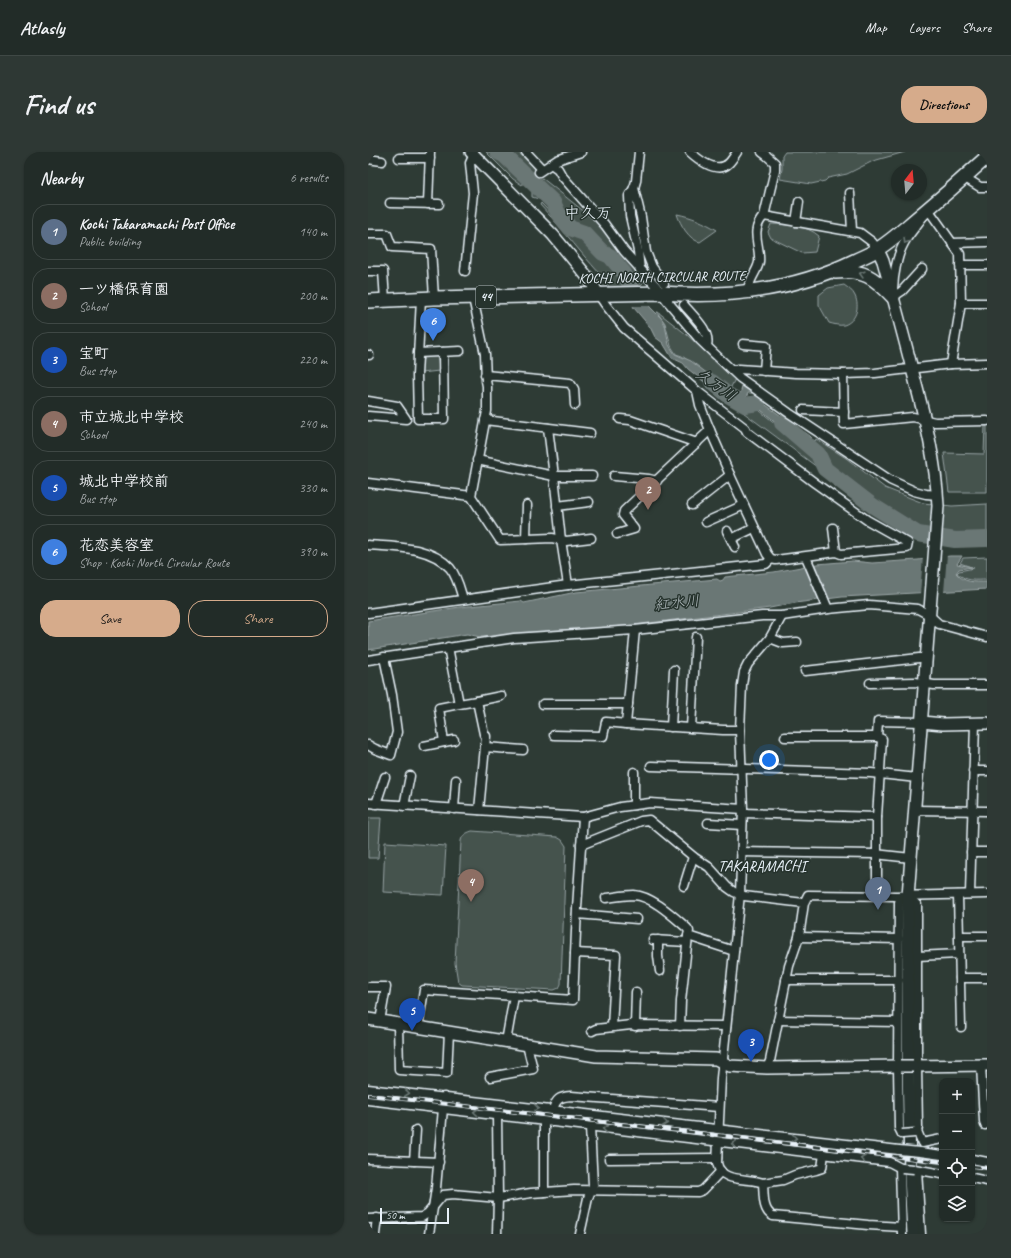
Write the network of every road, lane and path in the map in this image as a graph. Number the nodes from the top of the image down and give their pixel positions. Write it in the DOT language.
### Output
graph roads {
  1 [pos="526,152"];
  2 [pos="581,152"];
  3 [pos="639,152"];
  4 [pos="737,152"];
  5 [pos="762,152"];
  6 [pos="473,153"];
  7 [pos="693,153"];
  8 [pos="430,155"];
  9 [pos="987,157"];
  10 [pos="399,158"];
  11 [pos="368,159"];
  12 [pos="382,161"];
  13 [pos="551,164"];
  14 [pos="964,177"];
  15 [pos="987,187"];
  16 [pos="634,188"];
  17 [pos="850,193"];
  18 [pos="799,202"];
  19 [pos="390,203"];
  20 [pos="428,204"];
  21 [pos="438,204"];
  22 [pos="928,209"];
  23 [pos="764,216"];
  24 [pos="796,222"];
  25 [pos="852,231"];
  26 [pos="368,234"];
  27 [pos="987,242"];
  28 [pos="952,243"];
  29 [pos="878,250"];
  30 [pos="960,265"];
  31 [pos="987,265"];
  32 [pos="922,269"];
  33 [pos="640,270"];
  34 [pos="368,271"];
  35 [pos="465,271"];
  36 [pos="824,274"];
  37 [pos="659,290"];
  38 [pos="747,292"];
  39 [pos="602,294"];
  40 [pos="893,297"];
  41 [pos="434,298"];
  42 [pos="473,298"];
  43 [pos="421,299"];
  44 [pos="385,300"];
  45 [pos="368,301"];
  46 [pos="961,303"];
  47 [pos="987,303"];
  48 [pos="684,305"];
  49 [pos="743,344"];
  50 [pos="707,346"];
  51 [pos="460,351"];
  52 [pos="443,352"];
  53 [pos="418,353"];
  54 [pos="987,363"];
  55 [pos="951,364"];
  56 [pos="912,368"];
  57 [pos="733,370"];
  58 [pos="764,371"];
  59 [pos="843,374"];
  60 [pos="485,375"];
  61 [pos="697,391"];
  62 [pos="368,401"];
  63 [pos="575,405"];
  64 [pos="803,410"];
  65 [pos="844,412"];
  66 [pos="368,416"];
  67 [pos="620,419"];
  68 [pos="485,420"];
  69 [pos="926,420"];
  70 [pos="987,421"];
  71 [pos="548,428"];
  72 [pos="710,430"];
  73 [pos="590,433"];
  74 [pos="697,443"];
  75 [pos="477,460"];
  76 [pos="730,475"];
  77 [pos="554,476"];
  78 [pos="592,476"];
  79 [pos="614,476"];
  80 [pos="657,481"];
  81 [pos="368,483"];
  82 [pos="470,496"];
  83 [pos="938,496"];
  84 [pos="590,502"];
  85 [pos="527,505"];
  86 [pos="692,505"];
  87 [pos="744,505"];
  88 [pos="557,506"];
  89 [pos="706,522"];
  90 [pos="754,528"];
  91 [pos="833,528"];
  92 [pos="727,530"];
  93 [pos="617,534"];
  94 [pos="590,538"];
  95 [pos="526,539"];
  96 [pos="731,539"];
  97 [pos="561,540"];
  98 [pos="368,545"];
  99 [pos="735,547"];
  100 [pos="836,552"];
  101 [pos="806,559"];
  102 [pos="771,560"];
  103 [pos="568,585"];
  104 [pos="463,599"];
  105 [pos="828,609"];
  106 [pos="368,613"];
  107 [pos="929,615"];
  108 [pos="782,616"];
  109 [pos="635,630"];
  110 [pos="696,637"];
  111 [pos="987,637"];
  112 [pos="770,638"];
  113 [pos="797,642"];
  114 [pos="448,648"];
  115 [pos="384,657"];
  116 [pos="926,658"];
  117 [pos="368,660"];
  118 [pos="674,670"];
  119 [pos="806,671"];
  120 [pos="870,683"];
  121 [pos="924,684"];
  122 [pos="987,685"];
  123 [pos="501,696"];
  124 [pos="477,701"];
  125 [pos="459,704"];
  126 [pos="543,704"];
  127 [pos="628,704"];
  128 [pos="922,722"];
  129 [pos="975,723"];
  130 [pos="987,723"];
  131 [pos="626,724"];
  132 [pos="671,727"];
  133 [pos="691,728"];
  134 [pos="740,730"];
  135 [pos="554,735"];
  136 [pos="785,737"];
  137 [pos="878,738"];
  138 [pos="454,740"];
  139 [pos="444,742"];
  140 [pos="368,745"];
  141 [pos="424,746"];
  142 [pos="485,747"];
  143 [pos="523,750"];
  144 [pos="651,766"];
  145 [pos="741,769"];
  146 [pos="973,771"];
  147 [pos="987,771"];
  148 [pos="634,772"];
  149 [pos="880,775"];
  150 [pos="410,776"];
  151 [pos="385,777"];
  152 [pos="917,778"];
  153 [pos="456,780"];
  154 [pos="372,804"];
  155 [pos="634,805"];
  156 [pos="404,806"];
  157 [pos="454,809"];
  158 [pos="479,810"];
  159 [pos="915,810"];
  160 [pos="743,811"];
  161 [pos="972,811"];
  162 [pos="987,811"];
  163 [pos="583,817"];
  164 [pos="877,817"];
  165 [pos="708,823"];
  166 [pos="742,825"];
  167 [pos="581,845"];
  168 [pos="741,852"];
  169 [pos="971,852"];
  170 [pos="987,852"];
  171 [pos="877,855"];
  172 [pos="693,857"];
  173 [pos="911,858"];
  174 [pos="684,886"];
  175 [pos="740,894"];
  176 [pos="958,894"];
  177 [pos="970,894"];
  178 [pos="987,894"];
  179 [pos="877,896"];
  180 [pos="908,896"];
  181 [pos="606,898"];
  182 [pos="804,903"];
  183 [pos="577,914"];
  184 [pos="637,919"];
  185 [pos="958,936"];
  186 [pos="987,936"];
  187 [pos="799,937"];
  188 [pos="899,938"];
  189 [pos="688,939"];
  190 [pos="734,951"];
  191 [pos="575,953"];
  192 [pos="959,954"];
  193 [pos="917,956"];
  194 [pos="660,971"];
  195 [pos="960,978"];
  196 [pos="987,978"];
  197 [pos="786,980"];
  198 [pos="899,980"];
  199 [pos="368,986"];
  200 [pos="636,992"];
  201 [pos="514,996"];
  202 [pos="368,1019"];
  203 [pos="778,1020"];
  204 [pos="380,1021"];
  205 [pos="898,1022"];
  206 [pos="398,1024"];
  207 [pos="635,1026"];
  208 [pos="680,1026"];
  209 [pos="726,1026"];
  210 [pos="612,1027"];
  211 [pos="960,1027"];
  212 [pos="418,1028"];
  213 [pos="592,1031"];
  214 [pos="449,1032"];
  215 [pos="506,1042"];
  216 [pos="527,1045"];
  217 [pos="722,1062"];
  218 [pos="984,1065"];
  219 [pos="899,1066"];
  220 [pos="915,1066"];
  221 [pos="767,1068"];
  222 [pos="490,1078"];
  223 [pos="368,1088"];
  224 [pos="444,1097"];
  225 [pos="368,1100"];
  226 [pos="719,1107"];
  227 [pos="443,1109"];
  228 [pos="553,1110"];
  229 [pos="497,1115"];
  230 [pos="544,1121"];
  231 [pos="987,1124"];
  232 [pos="590,1127"];
  233 [pos="416,1130"];
  234 [pos="719,1130"];
  235 [pos="916,1132"];
  236 [pos="939,1140"];
  237 [pos="718,1142"];
  238 [pos="824,1154"];
  239 [pos="939,1155"];
  240 [pos="717,1158"];
  241 [pos="368,1159"];
  242 [pos="609,1159"];
  243 [pos="975,1160"];
  244 [pos="414,1161"];
  245 [pos="438,1162"];
  246 [pos="987,1162"];
  247 [pos="901,1168"];
  248 [pos="916,1169"];
  249 [pos="721,1171"];
  250 [pos="939,1173"];
  251 [pos="975,1179"];
  252 [pos="987,1181"];
  253 [pos="763,1183"];
  254 [pos="592,1190"];
  255 [pos="544,1192"];
  256 [pos="498,1198"];
  257 [pos="434,1206"];
  258 [pos="372,1218"];
  259 [pos="902,1230"];
  260 [pos="375,1234"];
  261 [pos="429,1234"];
  262 [pos="497,1234"];
  263 [pos="580,1234"];
  264 [pos="913,1234"];
  265 [pos="921,1234"];
  1 -- 13 [label="street"];
  2 -- 13 [label="street"];
  3 -- 16 [label="street"];
  4 -- 7 [label="street"];
  5 -- 23 [label="street"];
  6 -- 35 [label="street"];
  6 -- 39 [label="street"];
  8 -- 10 [label="street"];
  8 -- 20 [label="street"];
  9 -- 14 [label="main road, KOCHI NORTH CIRCULAR ROUTE / 44"];
  11 -- 12 [label="street"];
  13 -- 33 [label="street"];
  14 -- 15 [label="street"];
  14 -- 22 [label="main road, KOCHI NORTH CIRCULAR ROUTE / 44"];
  16 -- 33 [label="street"];
  16 -- 37 [label="street"];
  17 -- 25 [label="street"];
  18 -- 24 [label="street"];
  19 -- 20 [label="street"];
  20 -- 21 [label="street"];
  22 -- 28 [label="street"];
  22 -- 29 [label="main road, KOCHI NORTH CIRCULAR ROUTE / 44"];
  22 -- 40 [label="street, one-way"];
  23 -- 24 [label="street"];
  23 -- 38 [label="street"];
  24 -- 25 [label="street"];
  25 -- 29 [label="street"];
  26 -- 41 [label="street"];
  27 -- 28 [label="street"];
  28 -- 30 [label="street"];
  29 -- 36 [label="main road, KOCHI NORTH CIRCULAR ROUTE / 44"];
  29 -- 40 [label="street"];
  30 -- 31 [label="street"];
  30 -- 46 [label="street"];
  32 -- 40 [label="street"];
  33 -- 37 [label="street"];
  34 -- 44 [label="street"];
  36 -- 38 [label="main road, KOCHI NORTH CIRCULAR ROUTE / 44"];
  40 -- 36 [label="main road, one-way"];
  37 -- 38 [label="main road, KOCHI NORTH CIRCULAR ROUTE / 44"];
  37 -- 39 [label="main road, KOCHI NORTH CIRCULAR ROUTE / 44"];
  37 -- 50 [label="street"];
  39 -- 42 [label="main road, KOCHI NORTH CIRCULAR ROUTE / 44"];
  39 -- 61 [label="street"];
  40 -- 56 [label="street"];
  41 -- 42 [label="main road, KOCHI NORTH CIRCULAR ROUTE / 44"];
  41 -- 43 [label="main road, KOCHI NORTH CIRCULAR ROUTE / 44"];
  42 -- 60 [label="street"];
  43 -- 44 [label="main road, KOCHI NORTH CIRCULAR ROUTE / 44"];
  43 -- 53 [label="street"];
  44 -- 45 [label="main road, KOCHI NORTH CIRCULAR ROUTE / 44"];
  46 -- 47 [label="street"];
  46 -- 55 [label="street"];
  48 -- 50 [label="street"];
  49 -- 58 [label="street"];
  50 -- 57 [label="street"];
  51 -- 52 [label="street"];
  52 -- 53 [label="street"];
  52 -- 53 [label="street"];
  54 -- 55 [label="street"];
  55 -- 56 [label="street"];
  56 -- 59 [label="street"];
  56 -- 69 [label="street"];
  57 -- 58 [label="street"];
  57 -- 83 [label="street"];
  58 -- 59 [label="street"];
  59 -- 65 [label="street"];
  60 -- 63 [label="street"];
  60 -- 68 [label="street"];
  61 -- 72 [label="street"];
  61 -- 100 [label="street"];
  62 -- 66 [label="street"];
  64 -- 65 [label="street"];
  65 -- 69 [label="street"];
  67 -- 74 [label="street"];
  68 -- 71 [label="street"];
  68 -- 75 [label="street"];
  69 -- 70 [label="street"];
  69 -- 83 [label="street"];
  71 -- 73 [label="street"];
  71 -- 77 [label="street"];
  72 -- 74 [label="street"];
  72 -- 76 [label="street"];
  74 -- 80 [label="street"];
  75 -- 77 [label="street"];
  75 -- 82 [label="street"];
  76 -- 86 [label="street"];
  76 -- 87 [label="street"];
  77 -- 78 [label="street"];
  77 -- 88 [label="street"];
  79 -- 80 [label="street"];
  80 -- 93 [label="street"];
  81 -- 82 [label="street"];
  82 -- 95 [label="street"];
  83 -- 107 [label="street"];
  84 -- 88 [label="street"];
  85 -- 95 [label="street"];
  87 -- 89 [label="street"];
  87 -- 90 [label="street"];
  88 -- 97 [label="street"];
  90 -- 96 [label="street"];
  90 -- 102 [label="street"];
  91 -- 100 [label="street"];
  92 -- 96 [label="street"];
  94 -- 97 [label="street"];
  95 -- 97 [label="street"];
  96 -- 99 [label="street"];
  97 -- 103 [label="street"];
  98 -- 104 [label="street"];
  100 -- 101 [label="street"];
  101 -- 102 [label="street"];
  101 -- 105 [label="street"];
  102 -- 103 [label="street"];
  103 -- 104 [label="street"];
  104 -- 106 [label="street"];
  105 -- 107 [label="street"];
  105 -- 108 [label="street"];
  107 -- 111 [label="street"];
  107 -- 116 [label="street"];
  108 -- 109 [label="street"];
  108 -- 112 [label="street"];
  109 -- 114 [label="street"];
  109 -- 127 [label="street"];
  110 -- 133 [label="street"];
  112 -- 113 [label="street"];
  112 -- 134 [label="street"];
  114 -- 115 [label="street"];
  114 -- 125 [label="street"];
  115 -- 117 [label="street"];
  115 -- 140 [label="street"];
  116 -- 119 [label="street"];
  116 -- 121 [label="street"];
  118 -- 132 [label="street"];
  120 -- 121 [label="street"];
  121 -- 122 [label="street"];
  121 -- 128 [label="street"];
  123 -- 124 [label="street"];
  124 -- 125 [label="street"];
  124 -- 142 [label="street"];
  125 -- 139 [label="street"];
  126 -- 127 [label="street"];
  127 -- 131 [label="street"];
  128 -- 129 [label="street"];
  128 -- 137 [label="street"];
  128 -- 152 [label="street"];
  129 -- 130 [label="street"];
  129 -- 146 [label="street"];
  131 -- 132 [label="street"];
  131 -- 135 [label="street"];
  132 -- 133 [label="street"];
  133 -- 134 [label="street"];
  134 -- 145 [label="street"];
  136 -- 137 [label="street"];
  137 -- 149 [label="street"];
  138 -- 139 [label="street"];
  139 -- 141 [label="street"];
  142 -- 143 [label="street"];
  142 -- 158 [label="street"];
  144 -- 145 [label="street"];
  145 -- 149 [label="street"];
  145 -- 160 [label="street"];
  146 -- 147 [label="street"];
  146 -- 161 [label="street"];
  148 -- 155 [label="street"];
  149 -- 152 [label="street"];
  149 -- 164 [label="street"];
  150 -- 156 [label="street"];
  151 -- 154 [label="street"];
  152 -- 159 [label="street"];
  153 -- 157 [label="street"];
  154 -- 156 [label="street"];
  155 -- 160 [label="street"];
  155 -- 163 [label="street"];
  156 -- 157 [label="street"];
  157 -- 158 [label="street"];
  158 -- 163 [label="street"];
  159 -- 161 [label="street"];
  159 -- 173 [label="street"];
  160 -- 164 [label="street"];
  160 -- 166 [label="street"];
  161 -- 162 [label="street"];
  161 -- 169 [label="street"];
  163 -- 167 [label="street"];
  164 -- 171 [label="street"];
  165 -- 166 [label="street"];
  166 -- 168 [label="street"];
  167 -- 172 [label="street"];
  167 -- 183 [label="street"];
  168 -- 171 [label="street"];
  168 -- 175 [label="street"];
  169 -- 170 [label="street"];
  169 -- 177 [label="street"];
  171 -- 173 [label="street"];
  171 -- 179 [label="street"];
  172 -- 174 [label="street"];
  172 -- 175 [label="street"];
  173 -- 180 [label="street"];
  175 -- 182 [label="street"];
  175 -- 190 [label="street"];
  176 -- 177 [label="street"];
  176 -- 180 [label="street"];
  176 -- 185 [label="street"];
  177 -- 178 [label="street"];
  179 -- 180 [label="street"];
  179 -- 182 [label="street"];
  180 -- 188 [label="street"];
  180 -- 193 [label="street"];
  180 -- 264 [label="street"];
  181 -- 189 [label="street"];
  182 -- 187 [label="street"];
  183 -- 184 [label="street"];
  183 -- 191 [label="street"];
  185 -- 186 [label="street"];
  185 -- 192 [label="street"];
  187 -- 188 [label="street"];
  187 -- 197 [label="street"];
  188 -- 198 [label="street"];
  189 -- 190 [label="street"];
  189 -- 194 [label="street"];
  189 -- 208 [label="street"];
  190 -- 209 [label="street"];
  191 -- 201 [label="street"];
  191 -- 210 [label="street"];
  192 -- 193 [label="street"];
  192 -- 195 [label="street"];
  193 -- 220 [label="street"];
  195 -- 196 [label="street"];
  195 -- 211 [label="street"];
  197 -- 198 [label="street"];
  197 -- 203 [label="street"];
  198 -- 205 [label="street"];
  199 -- 204 [label="street"];
  200 -- 207 [label="street"];
  201 -- 212 [label="street"];
  201 -- 215 [label="street"];
  202 -- 204 [label="street"];
  203 -- 205 [label="street"];
  203 -- 221 [label="street"];
  204 -- 206 [label="street"];
  205 -- 219 [label="street"];
  206 -- 212 [label="street"];
  206 -- 214 [label="street"];
  207 -- 208 [label="street"];
  207 -- 210 [label="street"];
  208 -- 209 [label="street"];
  209 -- 217 [label="street"];
  210 -- 213 [label="street"];
  212 -- 214 [label="street"];
  214 -- 215 [label="street"];
  215 -- 216 [label="street"];
  216 -- 217 [label="street"];
  216 -- 222 [label="street"];
  217 -- 221 [label="street"];
  217 -- 226 [label="street"];
  218 -- 220 [label="street"];
  218 -- 231 [label="street"];
  219 -- 220 [label="street, bridge"];
  219 -- 221 [label="street"];
  219 -- 235 [label="street, bridge"];
  220 -- 235 [label="street"];
  223 -- 224 [label="street, one-way"];
  224 -- 227 [label="street"];
  224 -- 228 [label="street, one-way"];
  225 -- 227 [label="street"];
  226 -- 228 [label="street"];
  226 -- 234 [label="street"];
  229 -- 227 [label="street, one-way"];
  227 -- 245 [label="street"];
  228 -- 234 [label="street, one-way"];
  229 -- 230 [label="street"];
  229 -- 256 [label="street"];
  230 -- 232 [label="street"];
  230 -- 255 [label="street"];
  237 -- 232 [label="street, one-way"];
  232 -- 254 [label="street"];
  233 -- 244 [label="street"];
  234 -- 237 [label="street"];
  234 -- 239 [label="street, one-way, bridge"];
  235 -- 236 [label="street"];
  238 -- 237 [label="street, one-way"];
  237 -- 240 [label="street"];
  247 -- 238 [label="street, one-way"];
  238 -- 253 [label="street"];
  240 -- 242 [label="street"];
  240 -- 249 [label="street"];
  241 -- 244 [label="street"];
  243 -- 246 [label="street"];
  244 -- 245 [label="street"];
  245 -- 257 [label="street"];
  247 -- 248 [label="street, bridge"];
  247 -- 259 [label="street"];
  248 -- 250 [label="street"];
  248 -- 265 [label="street"];
  249 -- 253 [label="street"];
  249 -- 254 [label="street"];
  251 -- 252 [label="street"];
  253 -- 259 [label="street"];
  254 -- 255 [label="street"];
  254 -- 263 [label="street"];
  255 -- 256 [label="street"];
  256 -- 257 [label="street"];
  256 -- 262 [label="street"];
  257 -- 258 [label="street"];
  257 -- 261 [label="street"];
  258 -- 260 [label="street"];
}
